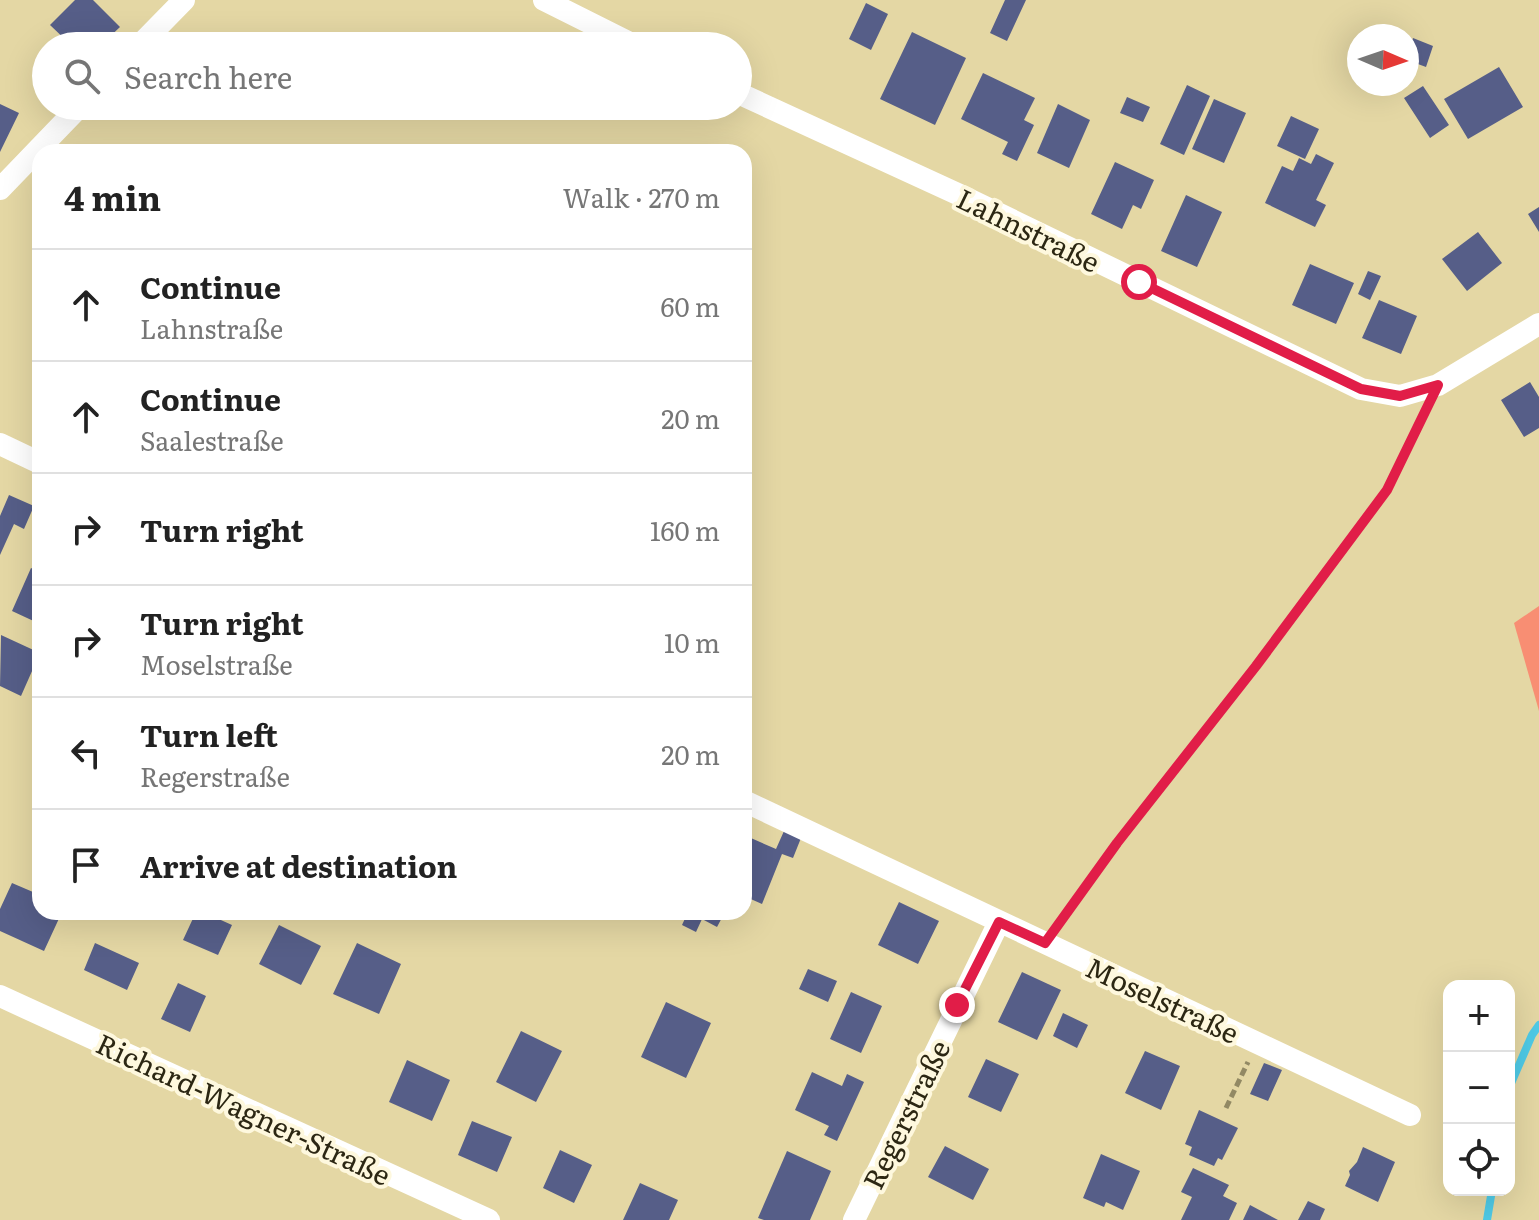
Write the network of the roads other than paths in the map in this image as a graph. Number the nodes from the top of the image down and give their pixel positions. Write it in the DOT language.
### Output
graph roads {
  1 [pos="184,0"];
  2 [pos="544,0"];
  3 [pos="153,32"];
  4 [pos="608,32"];
  5 [pos="752,99"];
  6 [pos="67,120"];
  7 [pos="43,144"];
  8 [pos="32,156"];
  9 [pos="0,189"];
  10 [pos="1539,324"];
  11 [pos="0,444"];
  12 [pos="32,459"];
  13 [pos="752,805"];
  14 [pos="999,922"];
  15 [pos="0,996"];
  16 [pos="1410,1115"];
  17 [pos="489,1220"];
  18 [pos="854,1220"];
  1 -- 3 [label="street"];
  2 -- 4 [label="street"];
  5 -- 10 [label="street, Lahnstraße"];
  6 -- 7 [label="street"];
  8 -- 9 [label="street"];
  11 -- 12 [label="street"];
  13 -- 14 [label="street, Moselstraße"];
  14 -- 16 [label="street, Moselstraße"];
  14 -- 18 [label="street, Regerstraße"];
  15 -- 17 [label="street, Richard-Wagner-Straße"];
}
